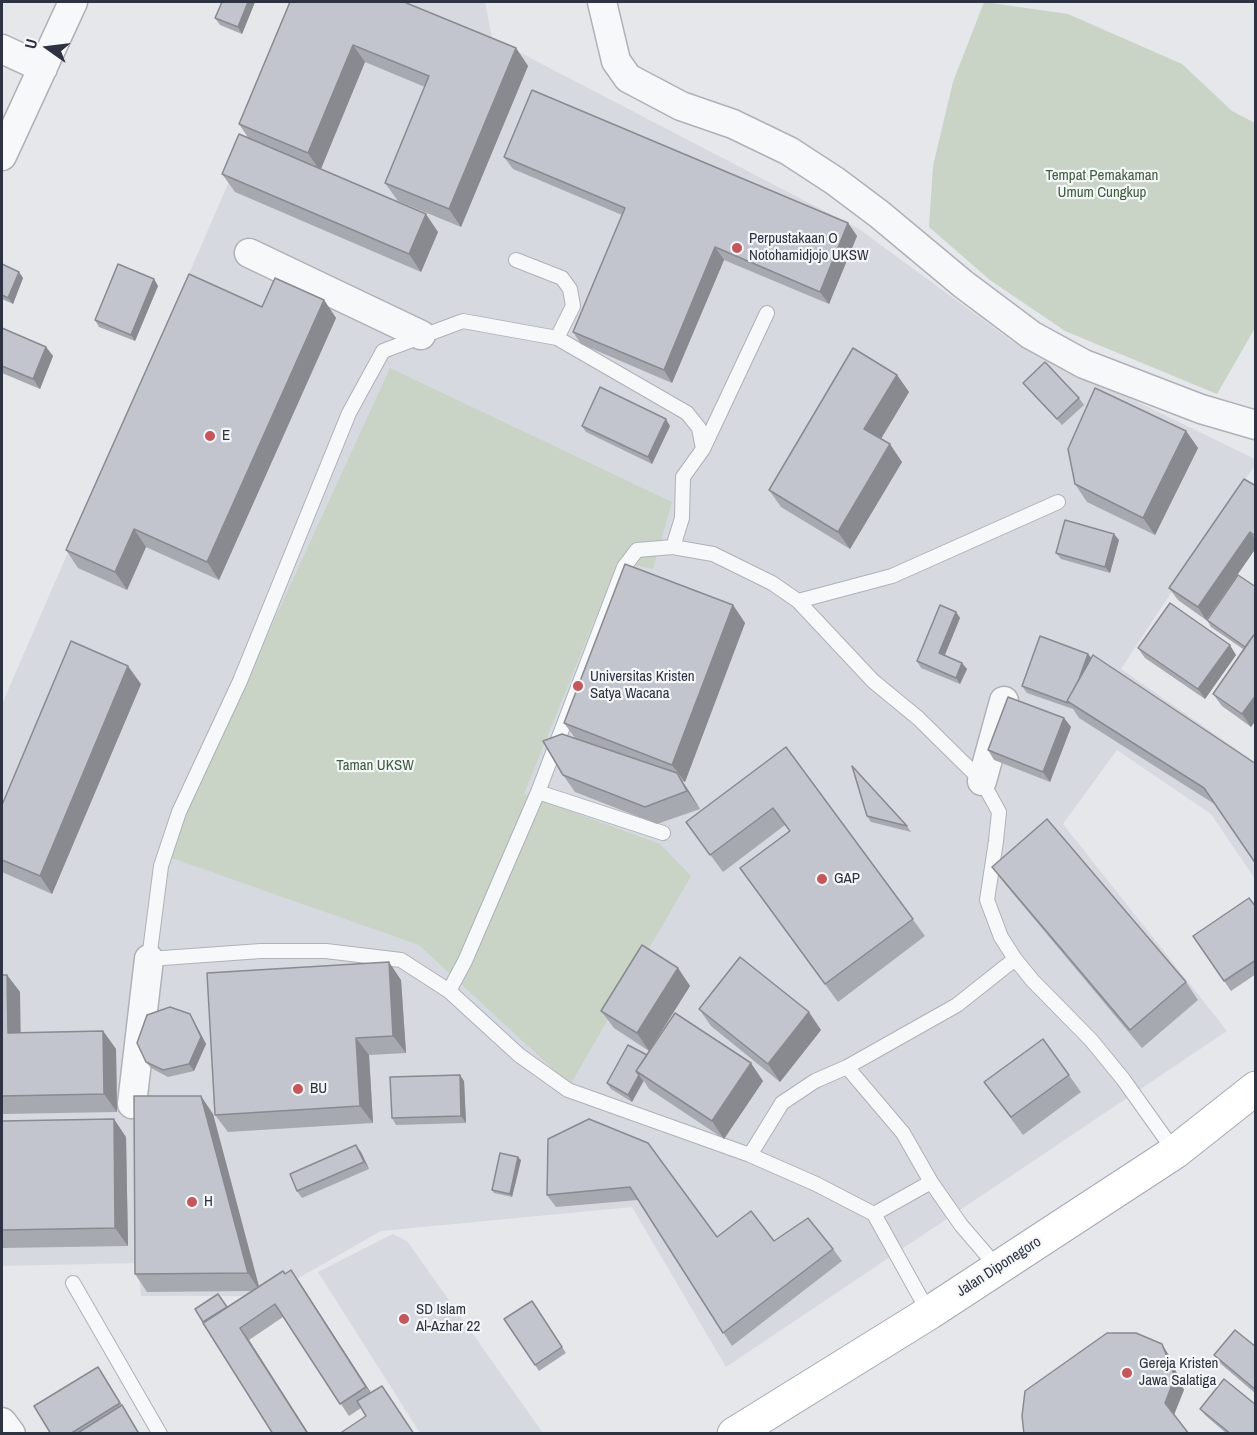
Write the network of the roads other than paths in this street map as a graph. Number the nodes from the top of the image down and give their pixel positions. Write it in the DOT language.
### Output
graph roads {
  1 [pos="74,2"];
  2 [pos="602,2"];
  3 [pos="2,48"];
  4 [pos="43,68"];
  5 [pos="2,156"];
  6 [pos="249,254"];
  7 [pos="516,260"];
  8 [pos="766,313"];
  9 [pos="421,335"];
  10 [pos="557,338"];
  11 [pos="1256,424"];
  12 [pos="703,449"];
  13 [pos="1058,502"];
  14 [pos="673,547"];
  15 [pos="798,601"];
  16 [pos="1004,701"];
  17 [pos="982,782"];
  18 [pos="538,792"];
  19 [pos="663,833"];
  20 [pos="149,959"];
  21 [pos="1015,960"];
  22 [pos="449,991"];
  23 [pos="848,1067"];
  24 [pos="1256,1088"];
  25 [pos="132,1104"];
  26 [pos="1175,1152"];
  27 [pos="750,1155"];
  28 [pos="931,1182"];
  29 [pos="874,1214"];
  30 [pos="997,1267"];
  31 [pos="73,1283"];
  32 [pos="929,1313"];
  33 [pos="2,1422"];
  34 [pos="10,1434"];
  35 [pos="160,1434"];
  36 [pos="734,1434"];
  1 -- 4 [label="street"];
  2 -- 11 [label="street"];
  3 -- 4 [label="street"];
  4 -- 5 [label="street"];
  6 -- 9 [label="street"];
  7 -- 10 [label="lane"];
  8 -- 12 [label="lane"];
  9 -- 10 [label="lane"];
  9 -- 20 [label="lane"];
  10 -- 12 [label="lane"];
  12 -- 14 [label="lane"];
  13 -- 15 [label="lane"];
  14 -- 15 [label="lane"];
  14 -- 18 [label="lane"];
  15 -- 17 [label="lane"];
  16 -- 17 [label="street"];
  17 -- 21 [label="lane"];
  18 -- 19 [label="lane"];
  18 -- 22 [label="lane"];
  20 -- 22 [label="lane"];
  20 -- 25 [label="street"];
  21 -- 23 [label="lane"];
  21 -- 26 [label="lane"];
  22 -- 27 [label="lane"];
  23 -- 27 [label="lane"];
  23 -- 28 [label="lane"];
  24 -- 26 [label="main road, Jalan Diponegoro"];
  26 -- 30 [label="main road, Jalan Diponegoro"];
  27 -- 29 [label="lane"];
  28 -- 29 [label="lane"];
  28 -- 30 [label="lane"];
  29 -- 32 [label="lane"];
  30 -- 32 [label="main road, Jalan Diponegoro"];
  31 -- 35 [label="lane"];
  32 -- 36 [label="main road, Jalan Diponegoro"];
  33 -- 34 [label="street"];
}
